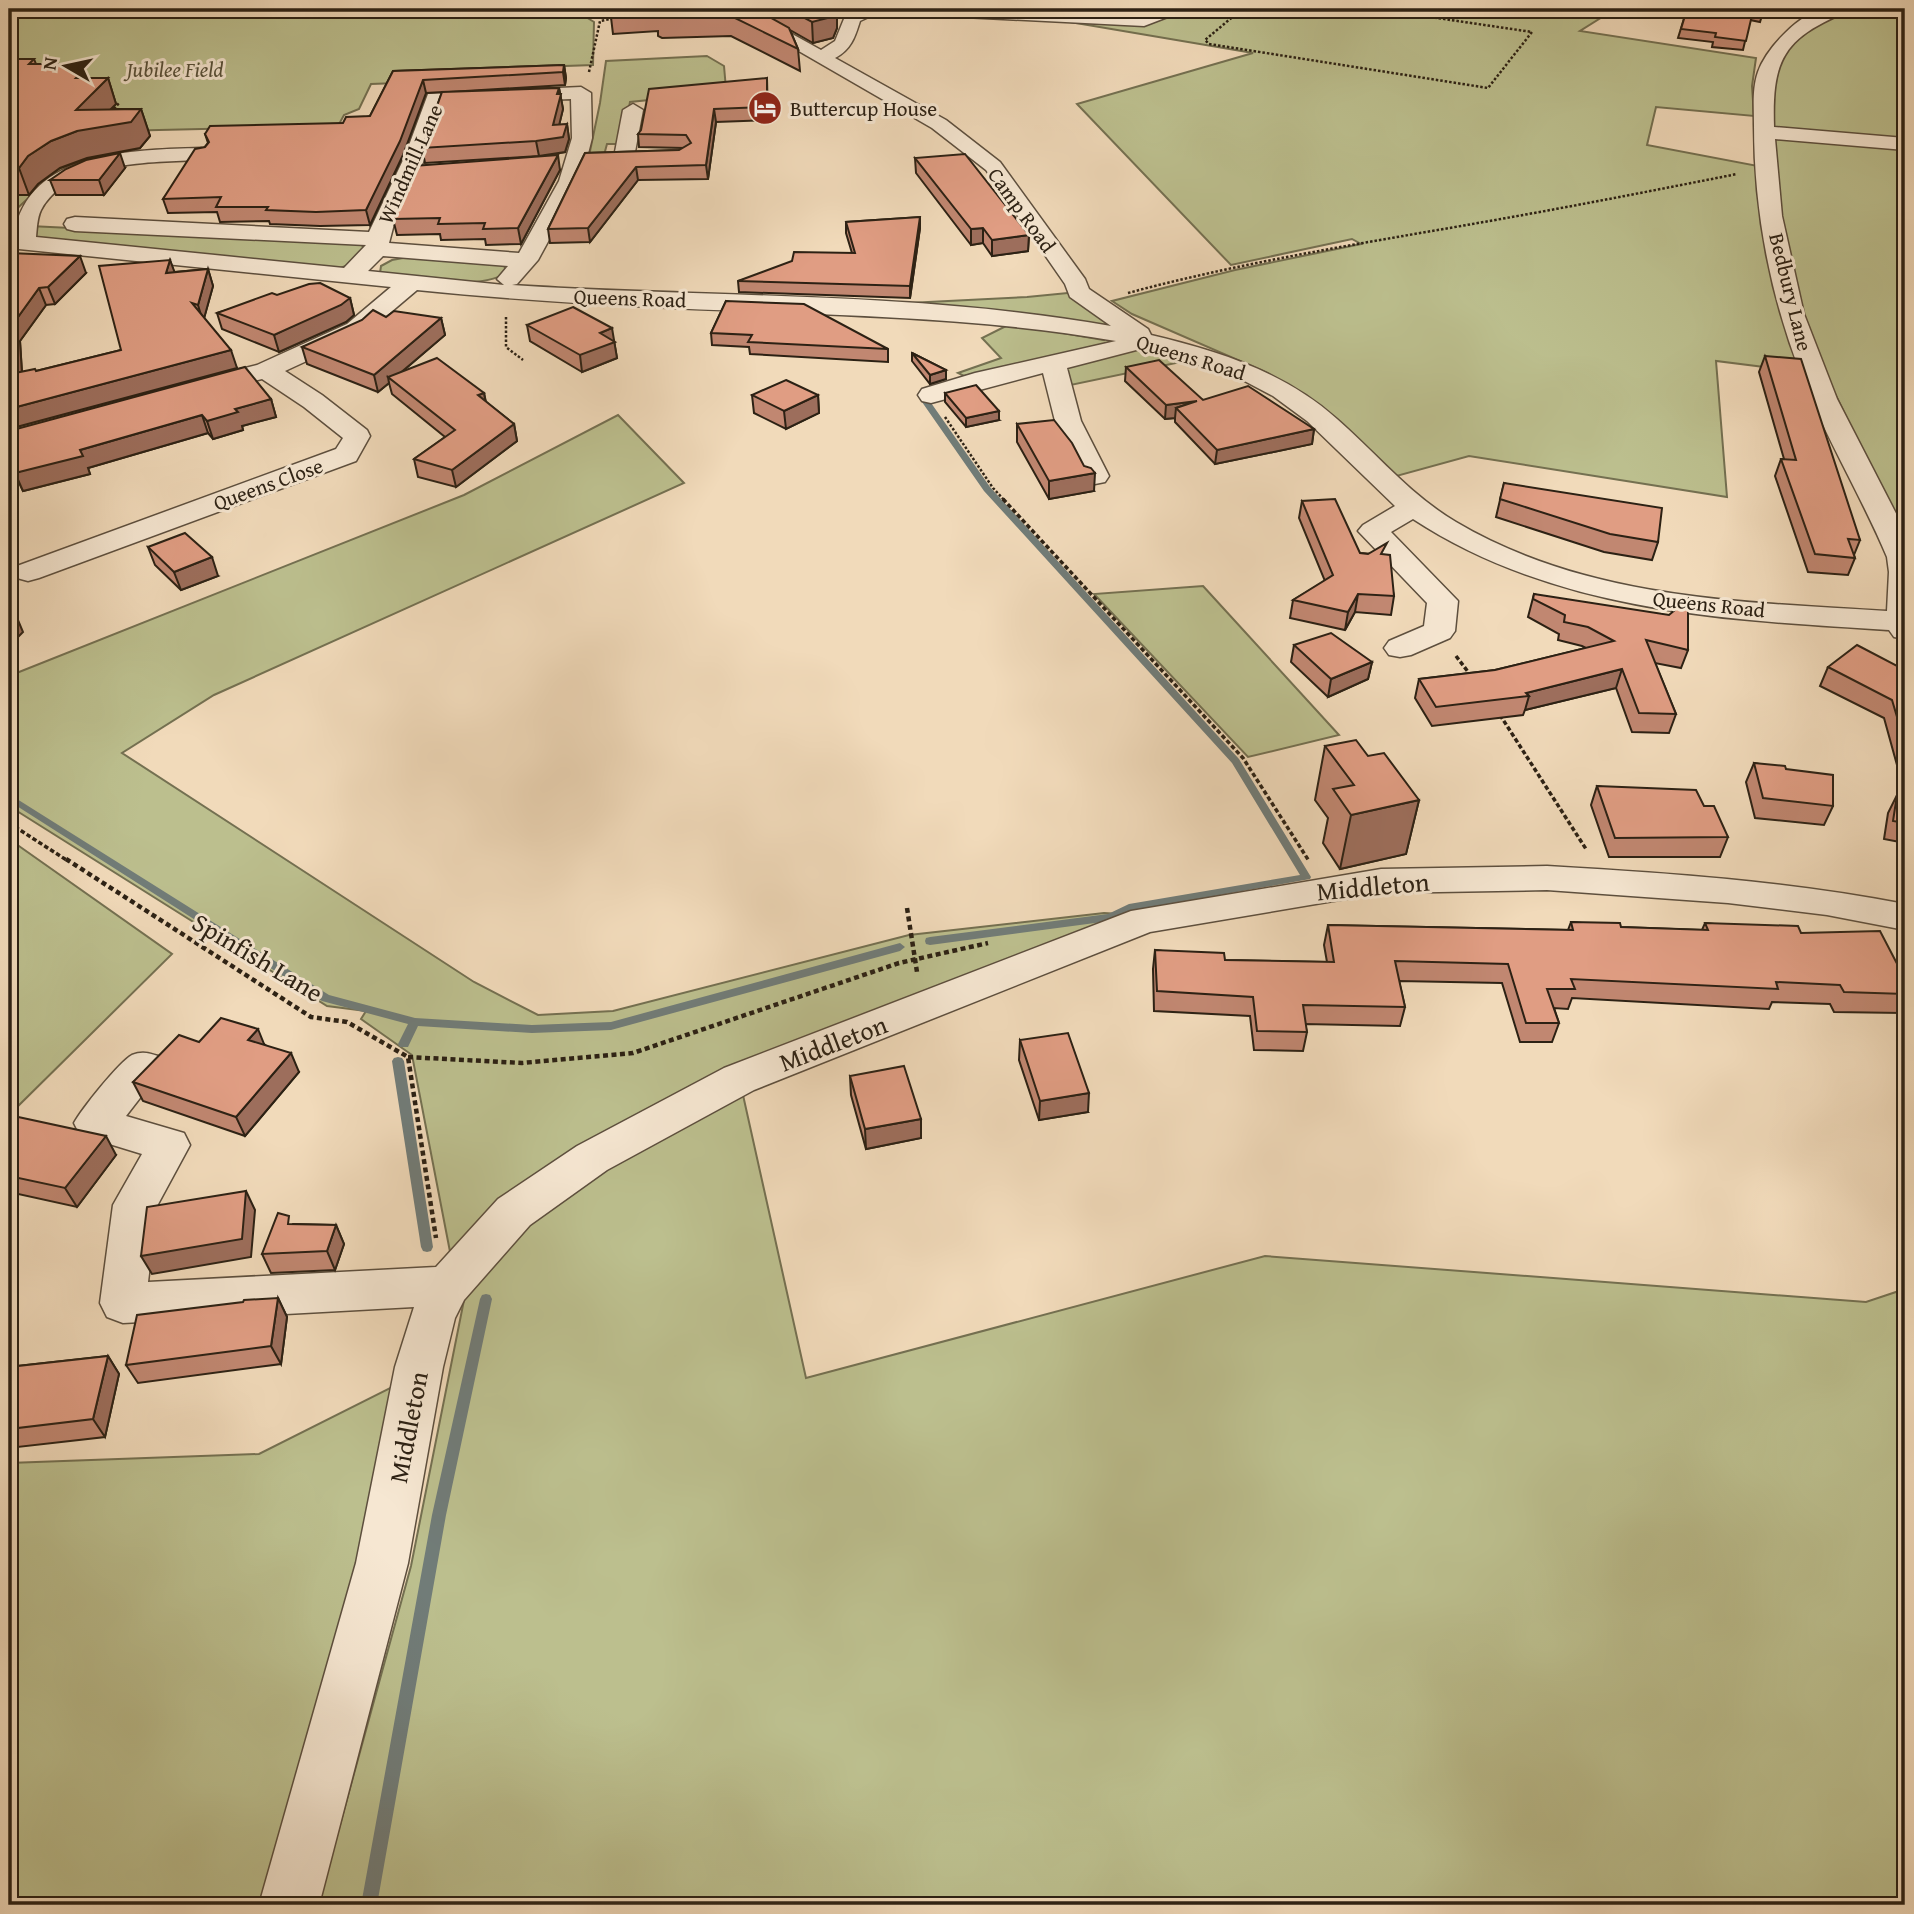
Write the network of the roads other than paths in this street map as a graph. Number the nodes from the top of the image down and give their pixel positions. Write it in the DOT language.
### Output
graph roads {
  1 [pos="735,9"];
  2 [pos="871,9"];
  3 [pos="904,9"];
  4 [pos="1172,9"];
  5 [pos="1838,9"];
  6 [pos="822,56"];
  7 [pos="633,110"];
  8 [pos="1764,132"];
  9 [pos="1905,144"];
  10 [pos="201,154"];
  11 [pos="647,156"];
  12 [pos="624,157"];
  13 [pos="577,158"];
  14 [pos="551,163"];
  15 [pos="435,171"];
  16 [pos="407,173"];
  17 [pos="58,223"];
  18 [pos="16,242"];
  19 [pos="377,244"];
  20 [pos="526,260"];
  21 [pos="350,276"];
  22 [pos="411,283"];
  23 [pos="502,291"];
  24 [pos="1149,342"];
  25 [pos="1054,364"];
  26 [pos="265,370"];
  27 [pos="226,381"];
  28 [pos="931,395"];
  29 [pos="1095,476"];
  30 [pos="1416,508"];
  31 [pos="28,572"];
  32 [pos="1904,626"];
  33 [pos="1399,648"];
  34 [pos="1905,917"];
  35 [pos="144,1067"];
  36 [pos="455,1278"];
  37 [pos="289,1905"];
  1 -- 6 [label="street, Camp Road"];
  2 -- 6 [label="street"];
  3 -- 4 [label="street"];
  5 -- 8 [label="street, Bedbury Lane"];
  6 -- 24 [label="street, Camp Road"];
  7 -- 12 [label="street"];
  8 -- 9 [label="street"];
  8 -- 32 [label="street, Bedbury Lane"];
  10 -- 18 [label="street"];
  11 -- 12 [label="street"];
  12 -- 13 [label="street"];
  13 -- 14 [label="street"];
  13 -- 16 [label="street, Windmill Lane"];
  13 -- 20 [label="street"];
  15 -- 16 [label="street"];
  16 -- 19 [label="street, Windmill Lane"];
  17 -- 19 [label="street"];
  18 -- 21 [label="street, Queens Road"];
  19 -- 20 [label="street"];
  19 -- 21 [label="street, Windmill Lane"];
  20 -- 23 [label="street"];
  21 -- 22 [label="street, Queens Road"];
  22 -- 23 [label="street, Queens Road"];
  22 -- 26 [label="street"];
  23 -- 24 [label="street, Queens Road"];
  24 -- 25 [label="street"];
  24 -- 30 [label="street, Queens Road"];
  25 -- 28 [label="street"];
  25 -- 29 [label="street"];
  26 -- 27 [label="street"];
  26 -- 31 [label="street, Queens Close"];
  30 -- 32 [label="street, Queens Road"];
  30 -- 33 [label="street"];
  34 -- 36 [label="street, Middleton"];
  35 -- 36 [label="street"];
  36 -- 37 [label="street, Middleton"];
}
